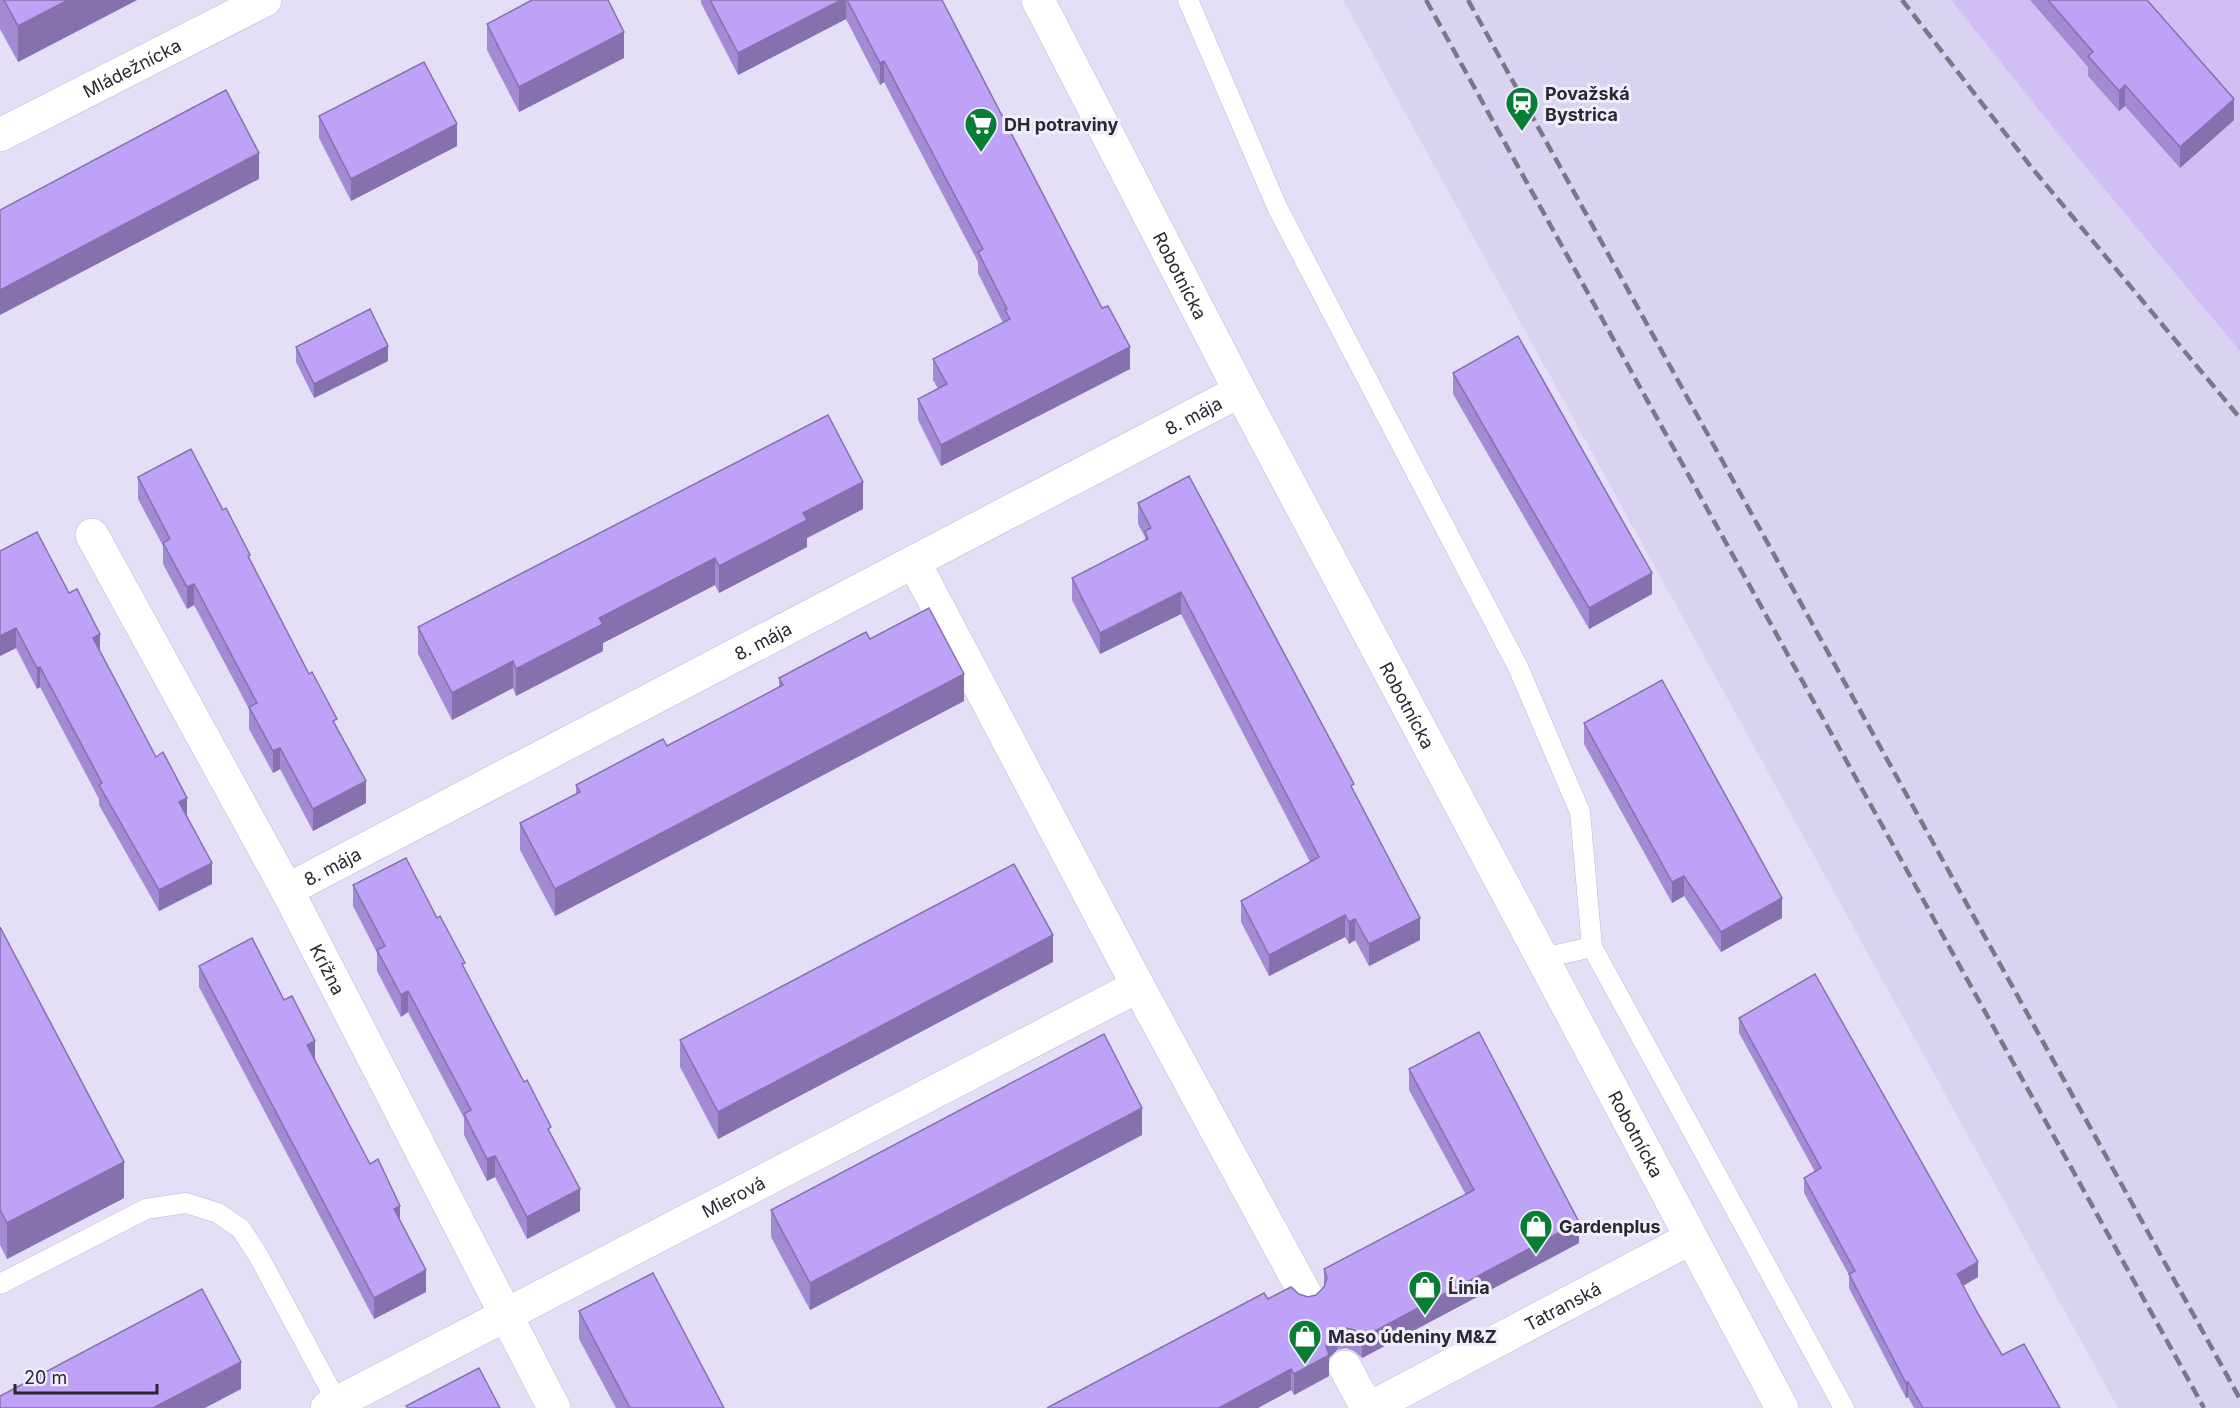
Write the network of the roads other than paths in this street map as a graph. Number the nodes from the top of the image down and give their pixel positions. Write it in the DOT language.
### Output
graph roads {
  1 [pos="265,0"];
  2 [pos="1038,0"];
  3 [pos="1188,0"];
  4 [pos="0,135"];
  5 [pos="1240,391"];
  6 [pos="92,535"];
  7 [pos="914,562"];
  8 [pos="287,890"];
  9 [pos="1593,947"];
  10 [pos="1543,958"];
  11 [pos="1138,986"];
  12 [pos="1691,1238"];
  13 [pos="0,1284"];
  14 [pos="1308,1299"];
  15 [pos="506,1316"];
  16 [pos="1346,1367"];
  17 [pos="332,1405"];
  18 [pos="554,1408"];
  19 [pos="1369,1408"];
  20 [pos="1782,1408"];
  21 [pos="1844,1408"];
  1 -- 4 [label="street, Mládežnícka"];
  2 -- 5 [label="street, Robotnícka"];
  3 -- 9 [label="lane"];
  5 -- 7 [label="street, 8. mája"];
  5 -- 10 [label="street, Robotnícka"];
  6 -- 8 [label="street, Krížna"];
  7 -- 8 [label="street, 8. mája"];
  7 -- 11 [label="street"];
  8 -- 15 [label="street, Krížna"];
  9 -- 10 [label="lane"];
  9 -- 21 [label="lane"];
  10 -- 12 [label="street, Robotnícka"];
  11 -- 14 [label="street"];
  11 -- 15 [label="street, Mierová"];
  12 -- 19 [label="street, Tatranská"];
  12 -- 20 [label="street, Robotnícka"];
  13 -- 17 [label="lane"];
  15 -- 17 [label="street, Mierová"];
  15 -- 18 [label="street, Krížna"];
  16 -- 19 [label="street"];
}
